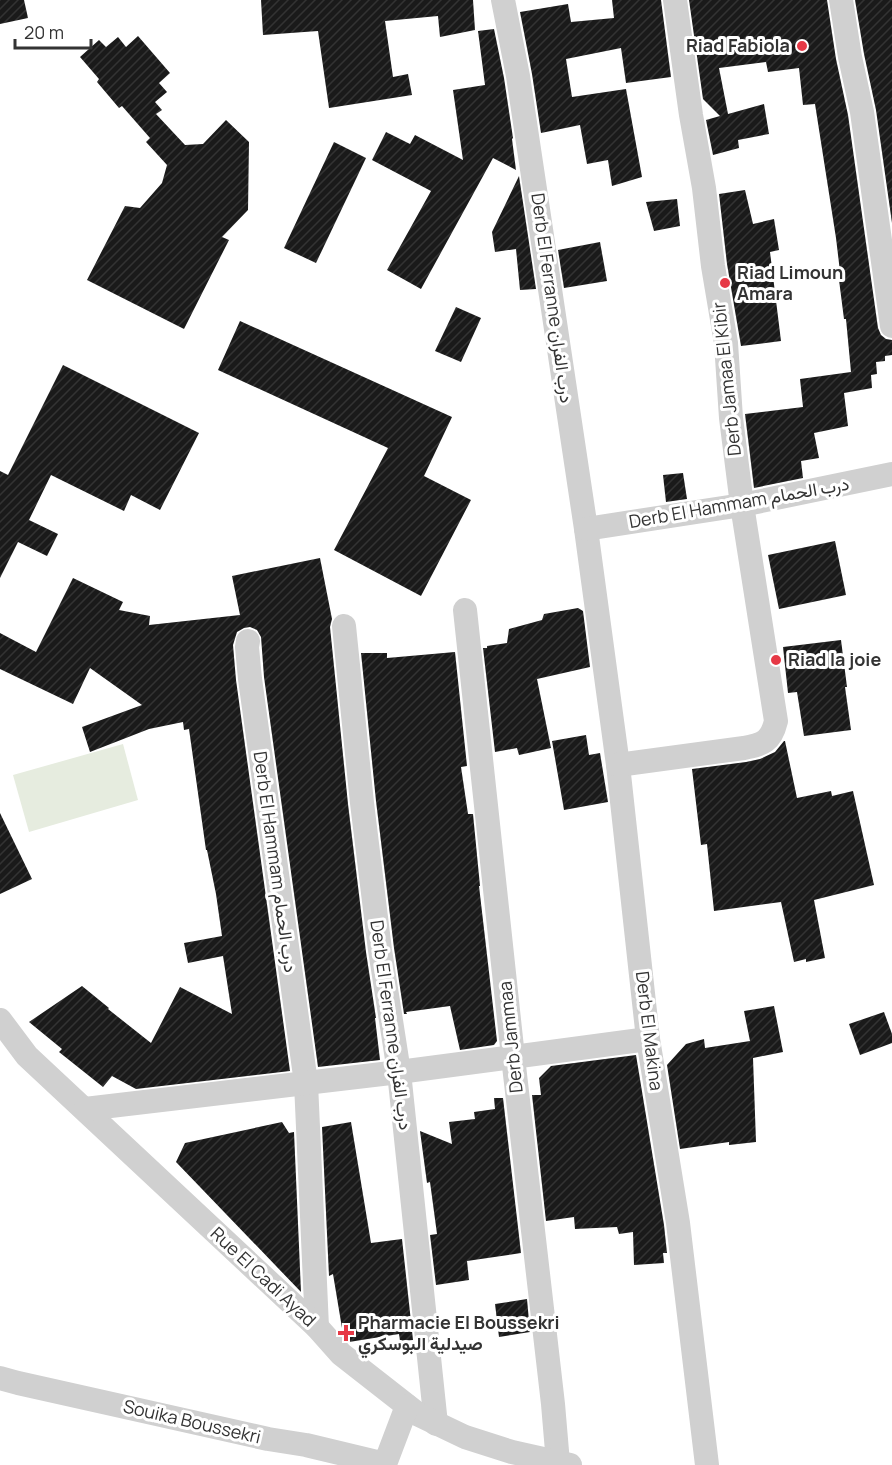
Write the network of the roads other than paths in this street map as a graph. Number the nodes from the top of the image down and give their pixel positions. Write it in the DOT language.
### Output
graph roads {
  1 [pos="503,0"];
  2 [pos="675,0"];
  3 [pos="841,0"];
  4 [pos="892,326"];
  5 [pos="892,474"];
  6 [pos="742,505"];
  7 [pos="586,529"];
  8 [pos="595,596"];
  9 [pos="465,610"];
  10 [pos="344,626"];
  11 [pos="248,641"];
  12 [pos="618,765"];
  13 [pos="0,1020"];
  14 [pos="648,1039"];
  15 [pos="513,1057"];
  16 [pos="399,1072"];
  17 [pos="306,1083"];
  18 [pos="85,1109"];
  19 [pos="317,1328"];
  20 [pos="0,1378"];
  21 [pos="407,1406"];
  22 [pos="436,1424"];
  23 [pos="385,1464"];
  24 [pos="564,1464"];
  25 [pos="707,1465"];
  1 -- 7 [label="street, Derb El Ferranne درب الفران"];
  2 -- 6 [label="street, Derb Jamaa El Kibir"];
  3 -- 4 [label="street"];
  5 -- 6 [label="street, Derb El Hammam درب الحمام"];
  6 -- 7 [label="street, Derb El Hammam درب الحمام"];
  6 -- 12 [label="street, Derb Jamaa El Kibir"];
  7 -- 8 [label="street, Derb El Ferranne درب الفران"];
  8 -- 12 [label="street, Derb El Makina"];
  9 -- 15 [label="street, Derb Jammaa"];
  10 -- 16 [label="street, Derb El Ferranne درب الفران"];
  11 -- 17 [label="street, Derb El Hammam درب الحمام"];
  12 -- 14 [label="street, Derb El Makina"];
  13 -- 18 [label="street, Rue El Cadi Ayad"];
  14 -- 15 [label="street"];
  14 -- 25 [label="street, Derb El Makina"];
  15 -- 16 [label="street"];
  15 -- 24 [label="street, Derb Jammaa"];
  16 -- 17 [label="street"];
  16 -- 22 [label="street, Derb El Ferranne درب الفران"];
  17 -- 18 [label="street"];
  17 -- 19 [label="street, Derb El Hammam درب الحمام"];
  18 -- 19 [label="street, Rue El Cadi Ayad"];
  19 -- 21 [label="street, Rue El Cadi Ayad"];
  20 -- 23 [label="street, Souika Boussekri"];
  21 -- 22 [label="street, Rue El Cadi Ayad"];
  21 -- 23 [label="street"];
  22 -- 24 [label="street, Rue El Cadi Ayad"];
}
